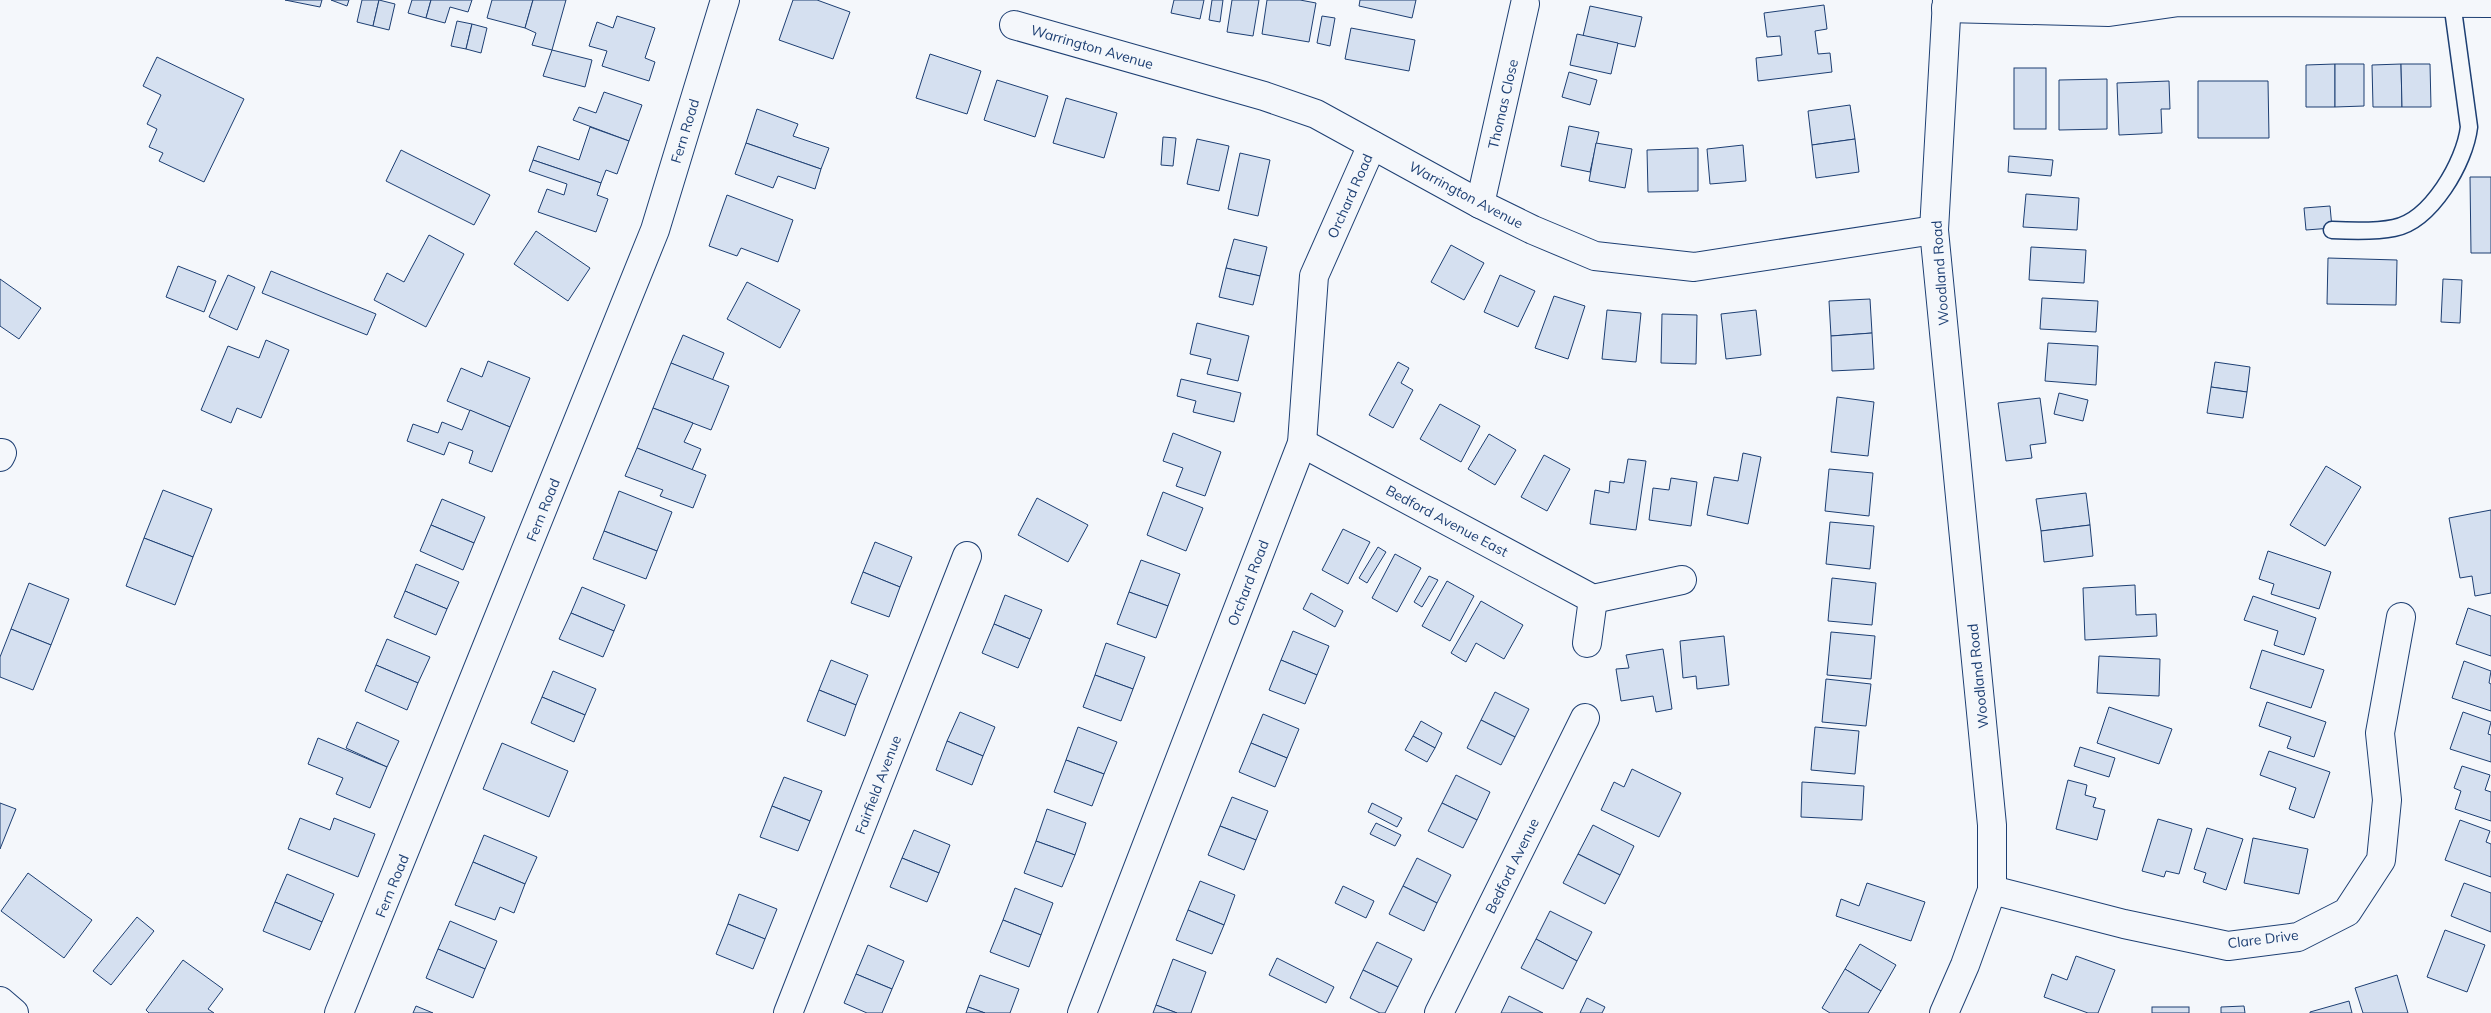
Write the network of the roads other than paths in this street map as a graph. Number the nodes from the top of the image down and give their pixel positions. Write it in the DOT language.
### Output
graph roads {
  1 [pos="724,0"];
  2 [pos="2452,2"];
  3 [pos="2491,3"];
  4 [pos="1526,4"];
  5 [pos="1947,4"];
  6 [pos="1014,25"];
  7 [pos="1372,145"];
  8 [pos="1480,204"];
  9 [pos="1934,230"];
  10 [pos="2332,230"];
  11 [pos="1302,443"];
  12 [pos="967,556"];
  13 [pos="1682,580"];
  14 [pos="1593,600"];
  15 [pos="2401,617"];
  16 [pos="1587,643"];
  17 [pos="1585,718"];
  18 [pos="1992,890"];
  19 [pos="0,1001"];
  20 [pos="14,1013"];
  21 [pos="339,1013"];
  22 [pos="788,1013"];
  23 [pos="1082,1013"];
  24 [pos="1439,1013"];
  25 [pos="1944,1013"];
  1 -- 21 [label="street, Fern Road"];
  2 -- 3 [label="street, Woodland Road"];
  2 -- 5 [label="street, Woodland Road"];
  2 -- 10 [label="lane"];
  4 -- 8 [label="street, Thomas Close"];
  5 -- 9 [label="street, Woodland Road"];
  6 -- 7 [label="street, Warrington Avenue"];
  7 -- 8 [label="street, Warrington Avenue"];
  7 -- 11 [label="street, Orchard Road"];
  8 -- 9 [label="street, Warrington Avenue"];
  9 -- 18 [label="street, Woodland Road"];
  11 -- 14 [label="street, Bedford Avenue East"];
  11 -- 23 [label="street, Orchard Road"];
  12 -- 22 [label="street, Fairfield Avenue"];
  13 -- 14 [label="street"];
  14 -- 16 [label="street"];
  15 -- 18 [label="street, Clare Drive"];
  17 -- 24 [label="street, Bedford Avenue"];
  18 -- 25 [label="street, Woodland Road"];
  19 -- 20 [label="street"];
}
